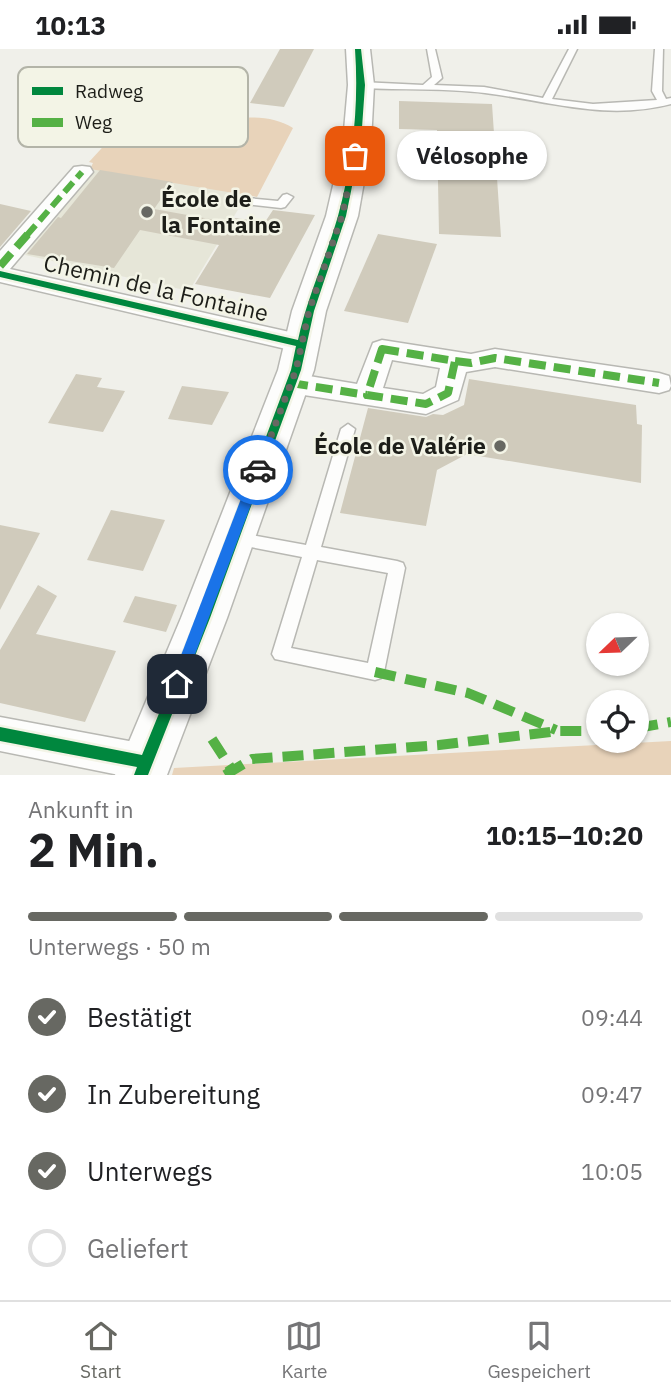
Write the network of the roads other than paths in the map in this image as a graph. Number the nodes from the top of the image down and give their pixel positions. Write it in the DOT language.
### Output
graph roads {
  1 [pos="358,49"];
  2 [pos="431,49"];
  3 [pos="573,49"];
  4 [pos="659,49"];
  5 [pos="361,85"];
  6 [pos="425,88"];
  7 [pos="546,101"];
  8 [pos="667,102"];
  9 [pos="82,172"];
  10 [pos="287,197"];
  11 [pos="237,200"];
  12 [pos="0,266"];
  13 [pos="0,274"];
  14 [pos="455,361"];
  15 [pos="297,364"];
  16 [pos="659,383"];
  17 [pos="367,395"];
  18 [pos="348,429"];
  19 [pos="233,538"];
  20 [pos="311,553"];
  21 [pos="0,734"];
  22 [pos="143,768"];
  1 -- 5 [label="street"];
  2 -- 6 [label="lane"];
  3 -- 7 [label="lane"];
  4 -- 8 [label="lane"];
  5 -- 6 [label="lane"];
  5 -- 15 [label="street"];
  6 -- 7 [label="lane"];
  7 -- 8 [label="lane"];
  9 -- 12 [label="street"];
  10 -- 11 [label="lane"];
  13 -- 15 [label="street, Chemin de la Fontaine"];
  14 -- 16 [label="street"];
  14 -- 17 [label="street, Chemin de la Fontaine"];
  14 -- 17 [label="street"];
  15 -- 17 [label="street, Chemin de la Fontaine"];
  15 -- 19 [label="street"];
  18 -- 20 [label="lane"];
  19 -- 20 [label="lane"];
  19 -- 22 [label="street"];
  20 -- 20 [label="lane"];
  21 -- 22 [label="street"];
}
